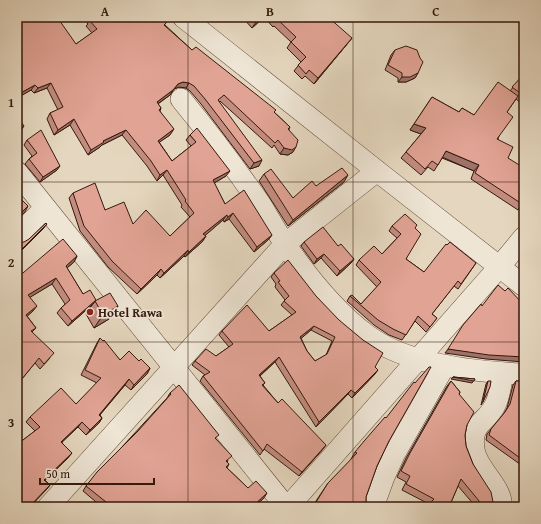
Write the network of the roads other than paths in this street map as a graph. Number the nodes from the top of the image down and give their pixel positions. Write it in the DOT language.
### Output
graph roads {
  1 [pos="183,17"];
  2 [pos="181,99"];
  3 [pos="377,171"];
  4 [pos="17,172"];
  5 [pos="45,208"];
  6 [pos="17,236"];
  7 [pos="524,237"];
  8 [pos="285,244"];
  9 [pos="500,266"];
  10 [pos="524,286"];
  11 [pos="418,360"];
  12 [pos="445,365"];
  13 [pos="173,368"];
  14 [pos="503,373"];
  15 [pos="524,374"];
  16 [pos="48,507"];
  17 [pos="287,507"];
  18 [pos="373,507"];
  19 [pos="501,507"];
  1 -- 3 [label="street"];
  2 -- 8 [label="street"];
  3 -- 8 [label="street"];
  3 -- 9 [label="street"];
  4 -- 5 [label="street"];
  5 -- 6 [label="street"];
  5 -- 13 [label="street"];
  7 -- 9 [label="street"];
  8 -- 11 [label="street"];
  8 -- 13 [label="street"];
  9 -- 10 [label="street"];
  9 -- 11 [label="street"];
  11 -- 12 [label="street"];
  11 -- 17 [label="street"];
  12 -- 14 [label="street"];
  12 -- 18 [label="street"];
  13 -- 16 [label="street"];
  13 -- 17 [label="street"];
  14 -- 15 [label="street"];
  14 -- 19 [label="street"];
}
